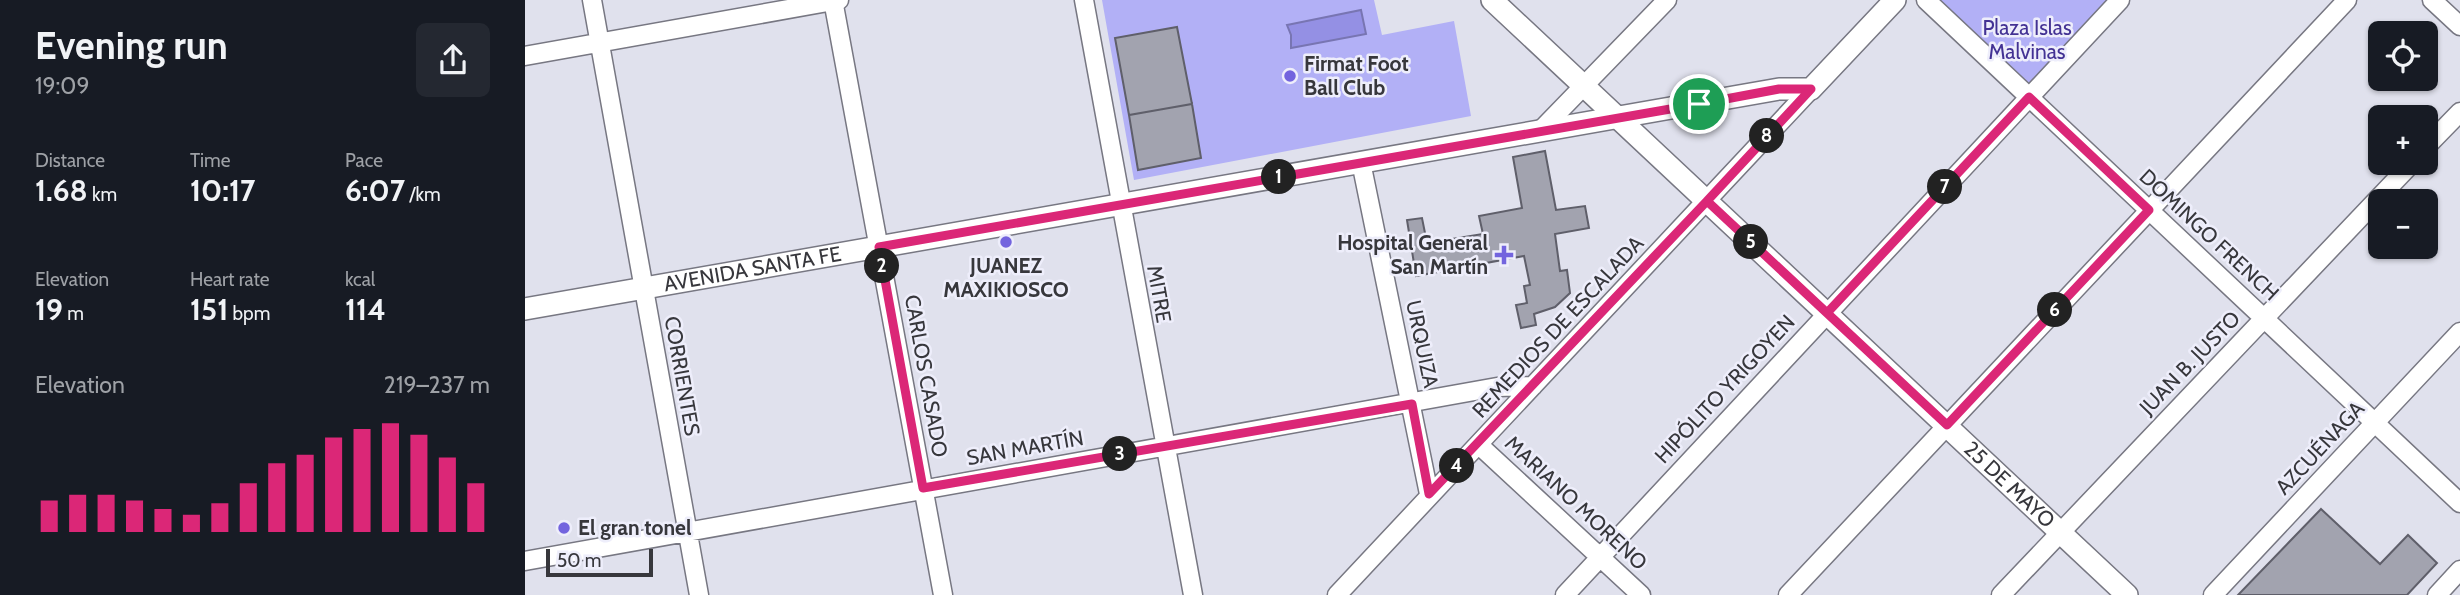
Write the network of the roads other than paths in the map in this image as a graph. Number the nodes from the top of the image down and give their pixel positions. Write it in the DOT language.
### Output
graph roads {
  1 [pos="591,0"];
  2 [pos="835,0"];
  3 [pos="1084,0"];
  4 [pos="1492,0"];
  5 [pos="1667,0"];
  6 [pos="1895,0"];
  7 [pos="1926,0"];
  8 [pos="2120,0"];
  9 [pos="2347,0"];
  10 [pos="2432,0"];
  11 [pos="2460,26"];
  12 [pos="599,43"];
  13 [pos="525,56"];
  14 [pos="1585,87"];
  15 [pos="1811,89"];
  16 [pos="2029,97"];
  17 [pos="2460,112"];
  18 [pos="1619,118"];
  19 [pos="1540,131"];
  20 [pos="2438,135"];
  21 [pos="1361,162"];
  22 [pos="2401,175"];
  23 [pos="1707,201"];
  24 [pos="1120,205"];
  25 [pos="2149,210"];
  26 [pos="879,247"];
  27 [pos="643,288"];
  28 [pos="525,309"];
  29 [pos="1827,313"];
  30 [pos="2264,318"];
  31 [pos="2460,332"];
  32 [pos="1533,386"];
  33 [pos="1412,404"];
  34 [pos="2375,423"];
  35 [pos="1947,425"];
  36 [pos="1479,445"];
  37 [pos="1163,447"];
  38 [pos="923,488"];
  39 [pos="1429,494"];
  40 [pos="2460,503"];
  41 [pos="687,531"];
  42 [pos="2060,533"];
  43 [pos="1600,557"];
  44 [pos="525,561"];
  45 [pos="2460,570"];
  46 [pos="699,595"];
  47 [pos="943,595"];
  48 [pos="1193,595"];
  49 [pos="1337,595"];
  50 [pos="1565,595"];
  51 [pos="1641,595"];
  52 [pos="1788,595"];
  53 [pos="2001,595"];
  54 [pos="2127,595"];
  55 [pos="2213,595"];
  56 [pos="2437,595"];
  1 -- 12 [label="street, CORRIENTES"];
  2 -- 12 [label="street"];
  2 -- 26 [label="street, CARLOS CASADO"];
  3 -- 24 [label="street, MITRE"];
  4 -- 14 [label="street, 25 DE MAYO"];
  5 -- 14 [label="street"];
  6 -- 15 [label="street"];
  7 -- 16 [label="street, DOMINGO FRENCH"];
  8 -- 16 [label="street, HIPÓLITO YRIGOYEN"];
  9 -- 25 [label="street"];
  10 -- 11 [label="street"];
  12 -- 13 [label="street"];
  12 -- 27 [label="street, CORRIENTES"];
  14 -- 18 [label="street, 25 DE MAYO"];
  14 -- 19 [label="street"];
  15 -- 18 [label="street, AVENIDA SANTA FE"];
  15 -- 23 [label="street, REMEDIOS DE ESCALADA"];
  16 -- 25 [label="street, DOMINGO FRENCH"];
  16 -- 29 [label="street, HIPÓLITO YRIGOYEN"];
  17 -- 20 [label="street"];
  18 -- 19 [label="street, AVENIDA SANTA FE"];
  18 -- 23 [label="street, 25 DE MAYO"];
  19 -- 21 [label="street, AVENIDA SANTA FE"];
  21 -- 24 [label="street, AVENIDA SANTA FE"];
  21 -- 33 [label="street, URQUIZA"];
  22 -- 30 [label="street, JUAN B. JUSTO"];
  23 -- 29 [label="street, 25 DE MAYO"];
  23 -- 32 [label="street, REMEDIOS DE ESCALADA"];
  24 -- 26 [label="street, AVENIDA SANTA FE"];
  24 -- 37 [label="street, MITRE"];
  25 -- 30 [label="street, DOMINGO FRENCH"];
  25 -- 35 [label="street"];
  26 -- 27 [label="street, AVENIDA SANTA FE"];
  26 -- 38 [label="street, CARLOS CASADO"];
  27 -- 28 [label="street, AVENIDA SANTA FE"];
  27 -- 41 [label="street, CORRIENTES"];
  29 -- 35 [label="street, 25 DE MAYO"];
  29 -- 43 [label="street, HIPÓLITO YRIGOYEN"];
  30 -- 34 [label="street, DOMINGO FRENCH"];
  30 -- 42 [label="street, JUAN B. JUSTO"];
  31 -- 34 [label="street, AZCUÉNAGA"];
  32 -- 33 [label="street, SAN MARTÍN"];
  32 -- 36 [label="street, REMEDIOS DE ESCALADA"];
  33 -- 37 [label="street, SAN MARTÍN"];
  33 -- 39 [label="street, URQUIZA"];
  34 -- 40 [label="street, DOMINGO FRENCH"];
  34 -- 55 [label="street, AZCUÉNAGA"];
  35 -- 42 [label="street, 25 DE MAYO"];
  35 -- 52 [label="street"];
  36 -- 39 [label="street, REMEDIOS DE ESCALADA"];
  36 -- 43 [label="street, MARIANO MORENO"];
  37 -- 38 [label="street, SAN MARTÍN"];
  37 -- 48 [label="street, MITRE"];
  38 -- 41 [label="street, SAN MARTÍN"];
  38 -- 47 [label="street, CARLOS CASADO"];
  39 -- 49 [label="street, REMEDIOS DE ESCALADA"];
  41 -- 44 [label="street, SAN MARTÍN"];
  41 -- 46 [label="street, CORRIENTES"];
  42 -- 53 [label="street, JUAN B. JUSTO"];
  42 -- 54 [label="street, 25 DE MAYO"];
  43 -- 50 [label="street, HIPÓLITO YRIGOYEN"];
  43 -- 51 [label="street, MARIANO MORENO"];
  45 -- 56 [label="street"];
}
